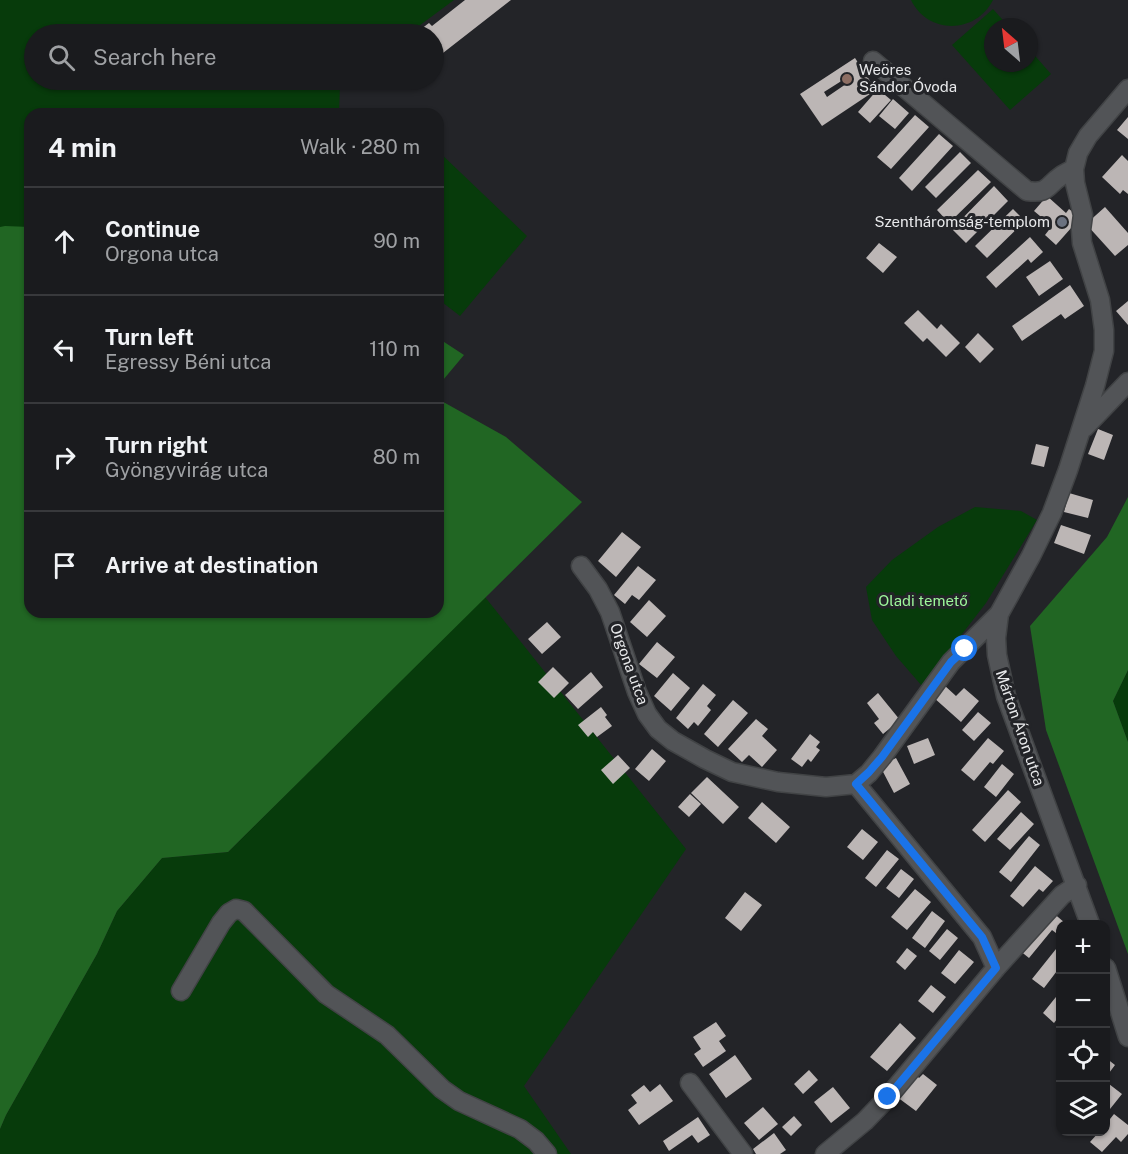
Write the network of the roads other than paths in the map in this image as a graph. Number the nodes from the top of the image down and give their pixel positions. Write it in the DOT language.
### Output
graph roads {
  1 [pos="873,61"];
  2 [pos="1128,89"];
  3 [pos="1074,169"];
  4 [pos="1128,382"];
  5 [pos="1080,432"];
  6 [pos="581,566"];
  7 [pos="999,614"];
  8 [pos="856,784"];
  9 [pos="1077,885"];
  10 [pos="1089,920"];
  11 [pos="996,968"];
  12 [pos="1108,974"];
  13 [pos="181,991"];
  14 [pos="1128,1036"];
  15 [pos="690,1083"];
  16 [pos="547,1154"];
  17 [pos="743,1154"];
  18 [pos="825,1154"];
  1 -- 3 [label="street"];
  2 -- 3 [label="street"];
  3 -- 5 [label="street, Márton Áron utca"];
  4 -- 5 [label="street, Márton Áron utca"];
  5 -- 7 [label="street, Márton Áron utca"];
  6 -- 8 [label="street, Orgona utca"];
  7 -- 8 [label="street"];
  7 -- 9 [label="street, Márton Áron utca"];
  8 -- 11 [label="street"];
  9 -- 10 [label="street, Márton Áron utca"];
  9 -- 11 [label="street"];
  11 -- 18 [label="street"];
  12 -- 14 [label="street"];
  13 -- 16 [label="street"];
  15 -- 17 [label="street"];
}
